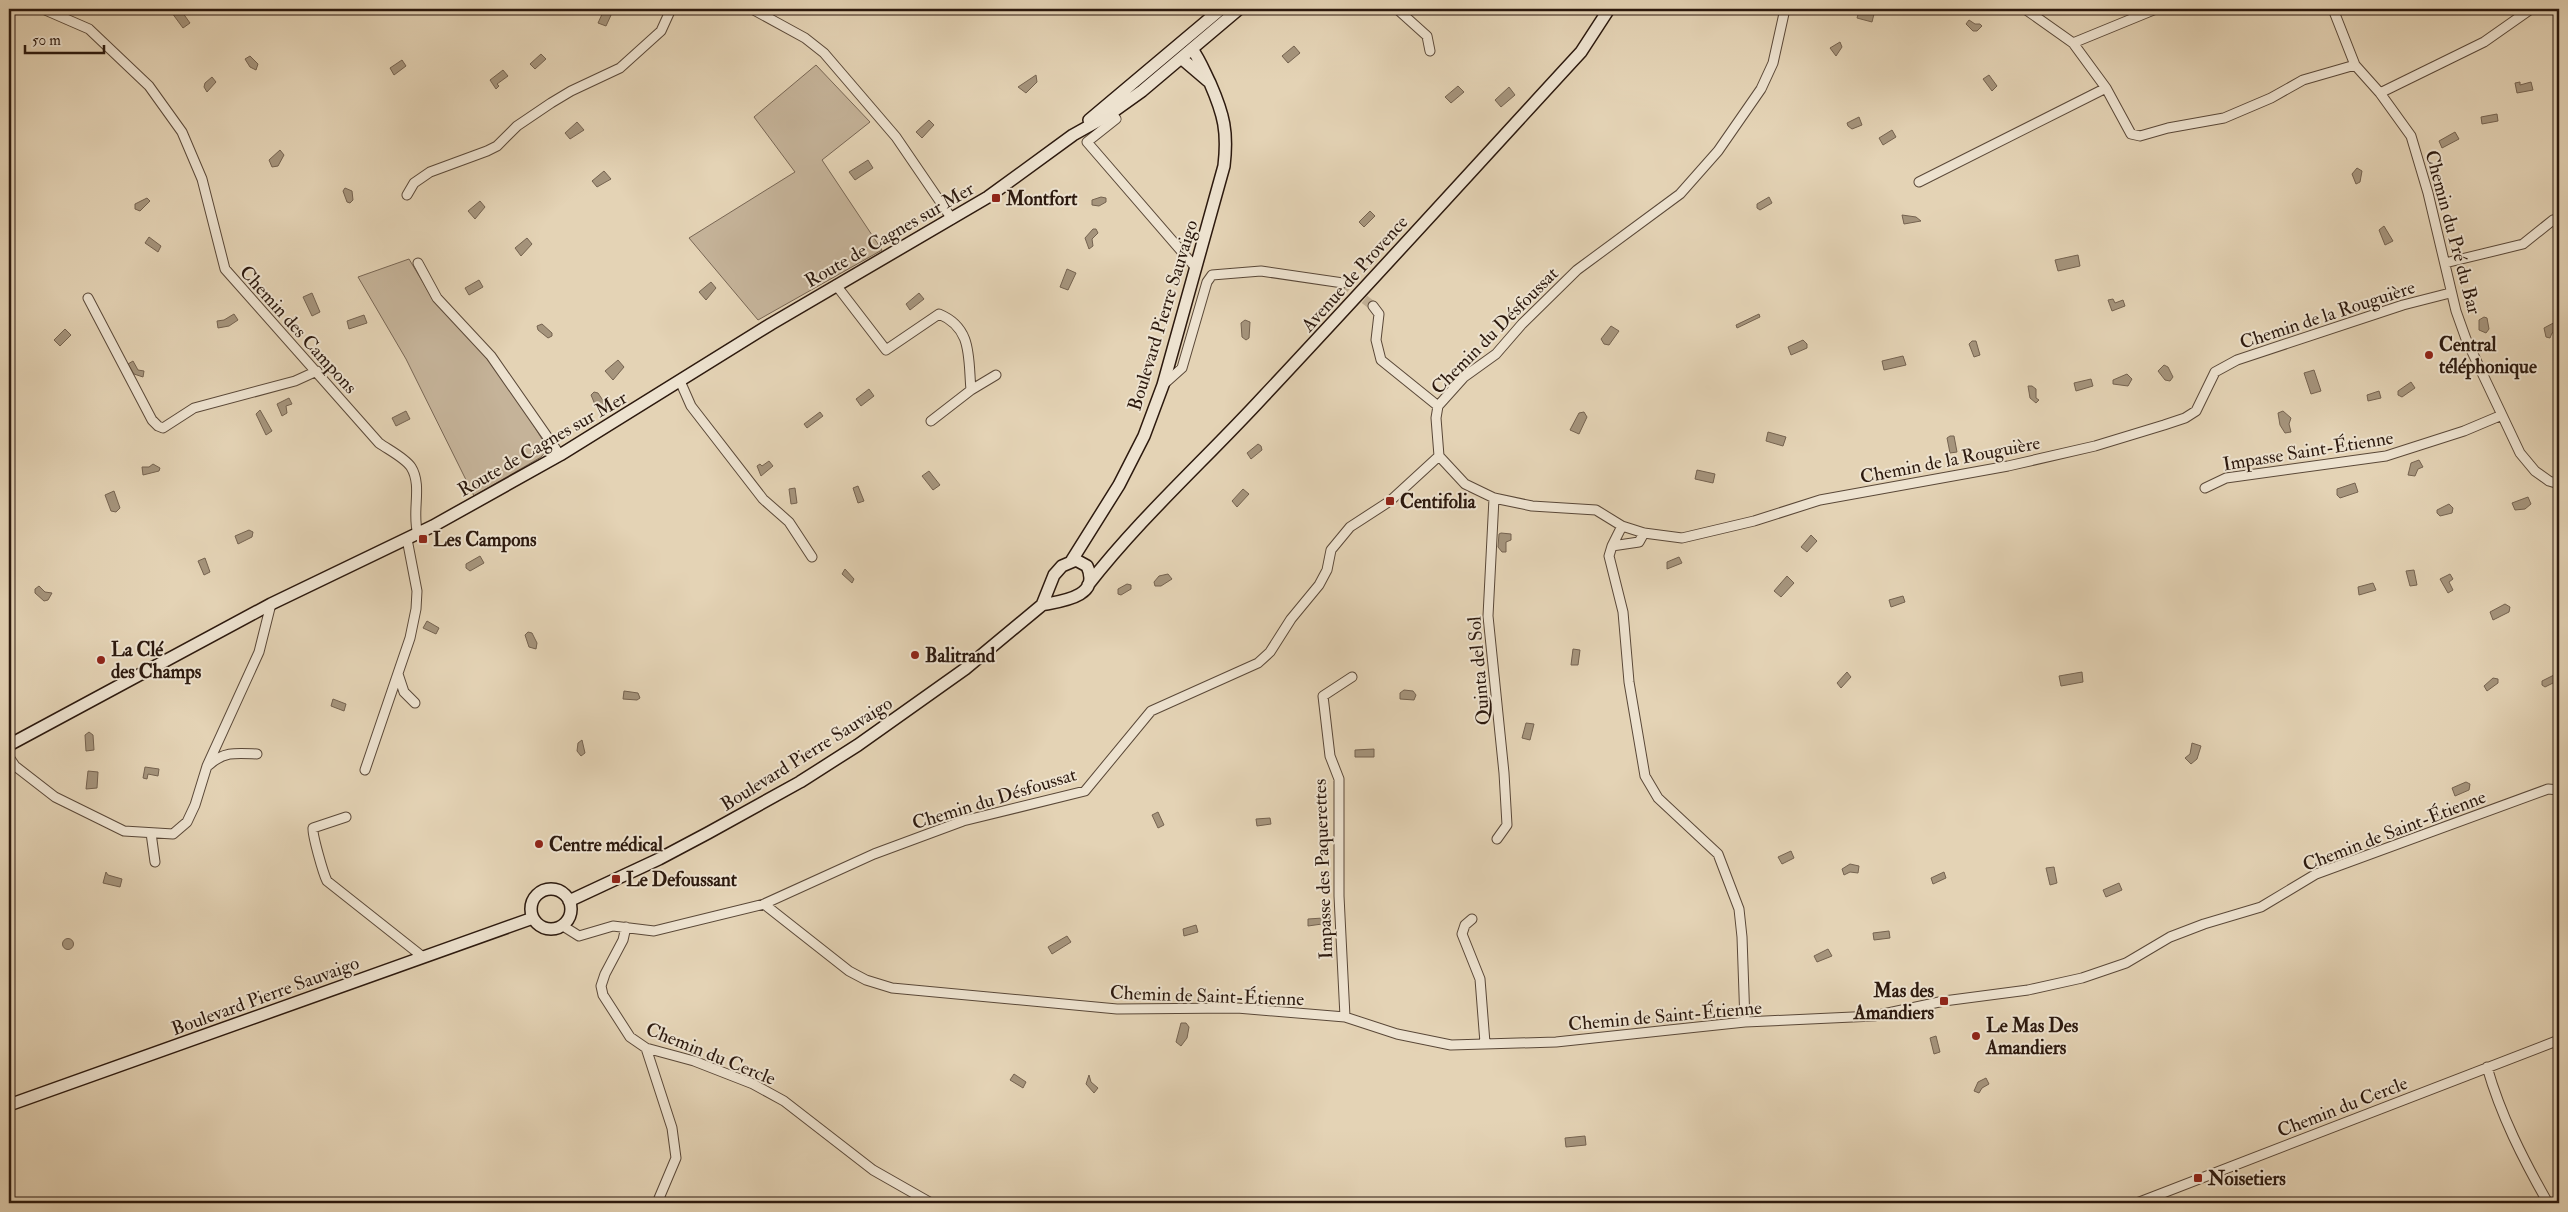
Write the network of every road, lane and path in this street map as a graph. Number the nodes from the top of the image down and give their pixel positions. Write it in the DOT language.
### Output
graph roads {
  1 [pos="44,9"];
  2 [pos="671,9"];
  3 [pos="752,9"];
  4 [pos="1222,9"];
  5 [pos="1228,9"];
  6 [pos="1238,9"];
  7 [pos="1398,9"];
  8 [pos="1609,9"];
  9 [pos="1785,9"];
  10 [pos="2025,9"];
  11 [pos="2156,9"];
  12 [pos="2333,9"];
  13 [pos="2531,9"];
  14 [pos="2074,43"];
  15 [pos="1430,51"];
  16 [pos="1185,52"];
  17 [pos="2355,64"];
  18 [pos="1133,83"];
  19 [pos="2106,88"];
  20 [pos="2380,93"];
  21 [pos="1109,109"];
  22 [pos="1919,182"];
  23 [pos="407,195"];
  24 [pos="2559,219"];
  25 [pos="952,220"];
  26 [pos="418,263"];
  27 [pos="2445,263"];
  28 [pos="1196,268"];
  29 [pos="1344,283"];
  30 [pos="836,285"];
  31 [pos="2450,293"];
  32 [pos="88,298"];
  33 [pos="1373,306"];
  34 [pos="317,371"];
  35 [pos="996,375"];
  36 [pos="680,381"];
  37 [pos="1163,385"];
  38 [pos="971,390"];
  39 [pos="1438,406"];
  40 [pos="2502,415"];
  41 [pos="931,421"];
  42 [pos="560,455"];
  43 [pos="1439,456"];
  44 [pos="2559,484"];
  45 [pos="2205,488"];
  46 [pos="1494,498"];
  47 [pos="1622,526"];
  48 [pos="1644,533"];
  49 [pos="418,534"];
  50 [pos="407,539"];
  51 [pos="1612,546"];
  52 [pos="1114,552"];
  53 [pos="812,557"];
  54 [pos="1080,562"];
  55 [pos="1088,585"];
  56 [pos="1051,587"];
  57 [pos="1063,600"];
  58 [pos="271,604"];
  59 [pos="1042,605"];
  60 [pos="398,674"];
  61 [pos="1352,677"];
  62 [pos="415,703"];
  63 [pos="9,745"];
  64 [pos="257,754"];
  65 [pos="9,757"];
  66 [pos="207,766"];
  67 [pos="365,770"];
  68 [pos="2559,790"];
  69 [pos="346,817"];
  70 [pos="151,834"];
  71 [pos="1498,839"];
  72 [pos="155,862"];
  73 [pos="569,901"];
  74 [pos="764,904"];
  75 [pos="533,918"];
  76 [pos="1472,919"];
  77 [pos="562,926"];
  78 [pos="626,927"];
  79 [pos="423,958"];
  80 [pos="1345,1017"];
  81 [pos="1745,1022"];
  82 [pos="2559,1040"];
  83 [pos="1485,1043"];
  84 [pos="646,1048"];
  85 [pos="2487,1067"];
  86 [pos="9,1105"];
  87 [pos="658,1203"];
  88 [pos="931,1203"];
  89 [pos="2137,1203"];
  90 [pos="2548,1203"];
  1 -- 34 [label="street, Chemin des Campons"];
  2 -- 23 [label="street"];
  3 -- 25 [label="street"];
  4 -- 18 [label="main road, Route de Cagnes sur Mer"];
  5 -- 16 [label="main road"];
  6 -- 16 [label="main road, Route de Cagnes sur Mer"];
  7 -- 15 [label="street"];
  8 -- 52 [label="main road, Avenue de Provence"];
  9 -- 39 [label="street, Chemin du Désfoussat"];
  10 -- 14 [label="street"];
  11 -- 14 [label="street"];
  12 -- 17 [label="street, Chemin du Pré du Bar"];
  13 -- 20 [label="street"];
  14 -- 19 [label="street"];
  16 -- 18 [label="main road"];
  16 -- 21 [label="main road, Route de Cagnes sur Mer"];
  16 -- 28 [label="main road, Boulevard Pierre Sauvaigo"];
  17 -- 19 [label="street"];
  17 -- 20 [label="street, Chemin du Pré du Bar"];
  18 -- 21 [label="main road, Route de Cagnes sur Mer"];
  19 -- 22 [label="street"];
  20 -- 27 [label="street, Chemin du Pré du Bar"];
  21 -- 25 [label="main road, Route de Cagnes sur Mer"];
  21 -- 28 [label="street"];
  24 -- 27 [label="street"];
  25 -- 30 [label="main road, Route de Cagnes sur Mer"];
  26 -- 42 [label="street"];
  27 -- 31 [label="street, Chemin du Pré du Bar"];
  28 -- 37 [label="main road, Boulevard Pierre Sauvaigo"];
  29 -- 37 [label="street"];
  30 -- 36 [label="main road, Route de Cagnes sur Mer"];
  30 -- 38 [label="street"];
  31 -- 40 [label="street, Chemin du Pré du Bar"];
  31 -- 48 [label="street, Chemin de la Rouguière"];
  32 -- 34 [label="street"];
  33 -- 39 [label="street"];
  34 -- 49 [label="street, Chemin des Campons"];
  35 -- 38 [label="street"];
  36 -- 42 [label="main road, Route de Cagnes sur Mer"];
  36 -- 53 [label="street"];
  37 -- 54 [label="main road, Boulevard Pierre Sauvaigo"];
  38 -- 41 [label="street"];
  39 -- 43 [label="street, Chemin du Désfoussat"];
  40 -- 44 [label="street, Chemin du Pré du Bar"];
  40 -- 45 [label="street, Impasse Saint-Étienne"];
  42 -- 49 [label="main road, Route de Cagnes sur Mer"];
  43 -- 46 [label="street, Chemin de la Rouguière"];
  43 -- 74 [label="street, Chemin du Désfoussat"];
  46 -- 47 [label="street, Chemin de la Rouguière"];
  46 -- 71 [label="street, Quinta del Sol"];
  47 -- 48 [label="street, Chemin de la Rouguière"];
  47 -- 51 [label="street"];
  48 -- 51 [label="street"];
  49 -- 50 [label="main road, Route de Cagnes sur Mer"];
  50 -- 58 [label="main road, Route de Cagnes sur Mer"];
  50 -- 60 [label="street"];
  51 -- 81 [label="street"];
  52 -- 54 [label="main road, Avenue de Provence"];
  52 -- 55 [label="main road, Avenue de Provence"];
  54 -- 55 [label="main road"];
  54 -- 56 [label="main road"];
  55 -- 57 [label="main road"];
  56 -- 57 [label="main road"];
  56 -- 59 [label="main road, Boulevard Pierre Sauvaigo"];
  57 -- 59 [label="main road, Boulevard Pierre Sauvaigo"];
  58 -- 63 [label="main road, Route de Cagnes sur Mer"];
  58 -- 66 [label="street"];
  59 -- 73 [label="main road, Boulevard Pierre Sauvaigo"];
  60 -- 62 [label="street"];
  60 -- 67 [label="street"];
  61 -- 80 [label="street, Impasse des Paquerettes"];
  64 -- 66 [label="street"];
  65 -- 70 [label="street"];
  66 -- 70 [label="street"];
  68 -- 81 [label="street, Chemin de Saint-Étienne"];
  69 -- 79 [label="street"];
  70 -- 72 [label="street"];
  73 -- 75 [label="main road"];
  73 -- 77 [label="main road"];
  74 -- 78 [label="street, Chemin du Désfoussat"];
  74 -- 80 [label="street, Chemin de Saint-Étienne"];
  75 -- 77 [label="main road"];
  75 -- 79 [label="main road, Boulevard Pierre Sauvaigo"];
  76 -- 83 [label="street"];
  77 -- 78 [label="street, Chemin du Désfoussat"];
  78 -- 84 [label="street, Chemin du Cercle"];
  79 -- 86 [label="main road, Boulevard Pierre Sauvaigo"];
  80 -- 83 [label="street, Chemin de Saint-Étienne"];
  81 -- 83 [label="street, Chemin de Saint-Étienne"];
  82 -- 85 [label="street, Chemin du Cercle"];
  84 -- 87 [label="street"];
  84 -- 88 [label="street, Chemin du Cercle"];
  85 -- 89 [label="street, Chemin du Cercle"];
  85 -- 90 [label="street"];
}
